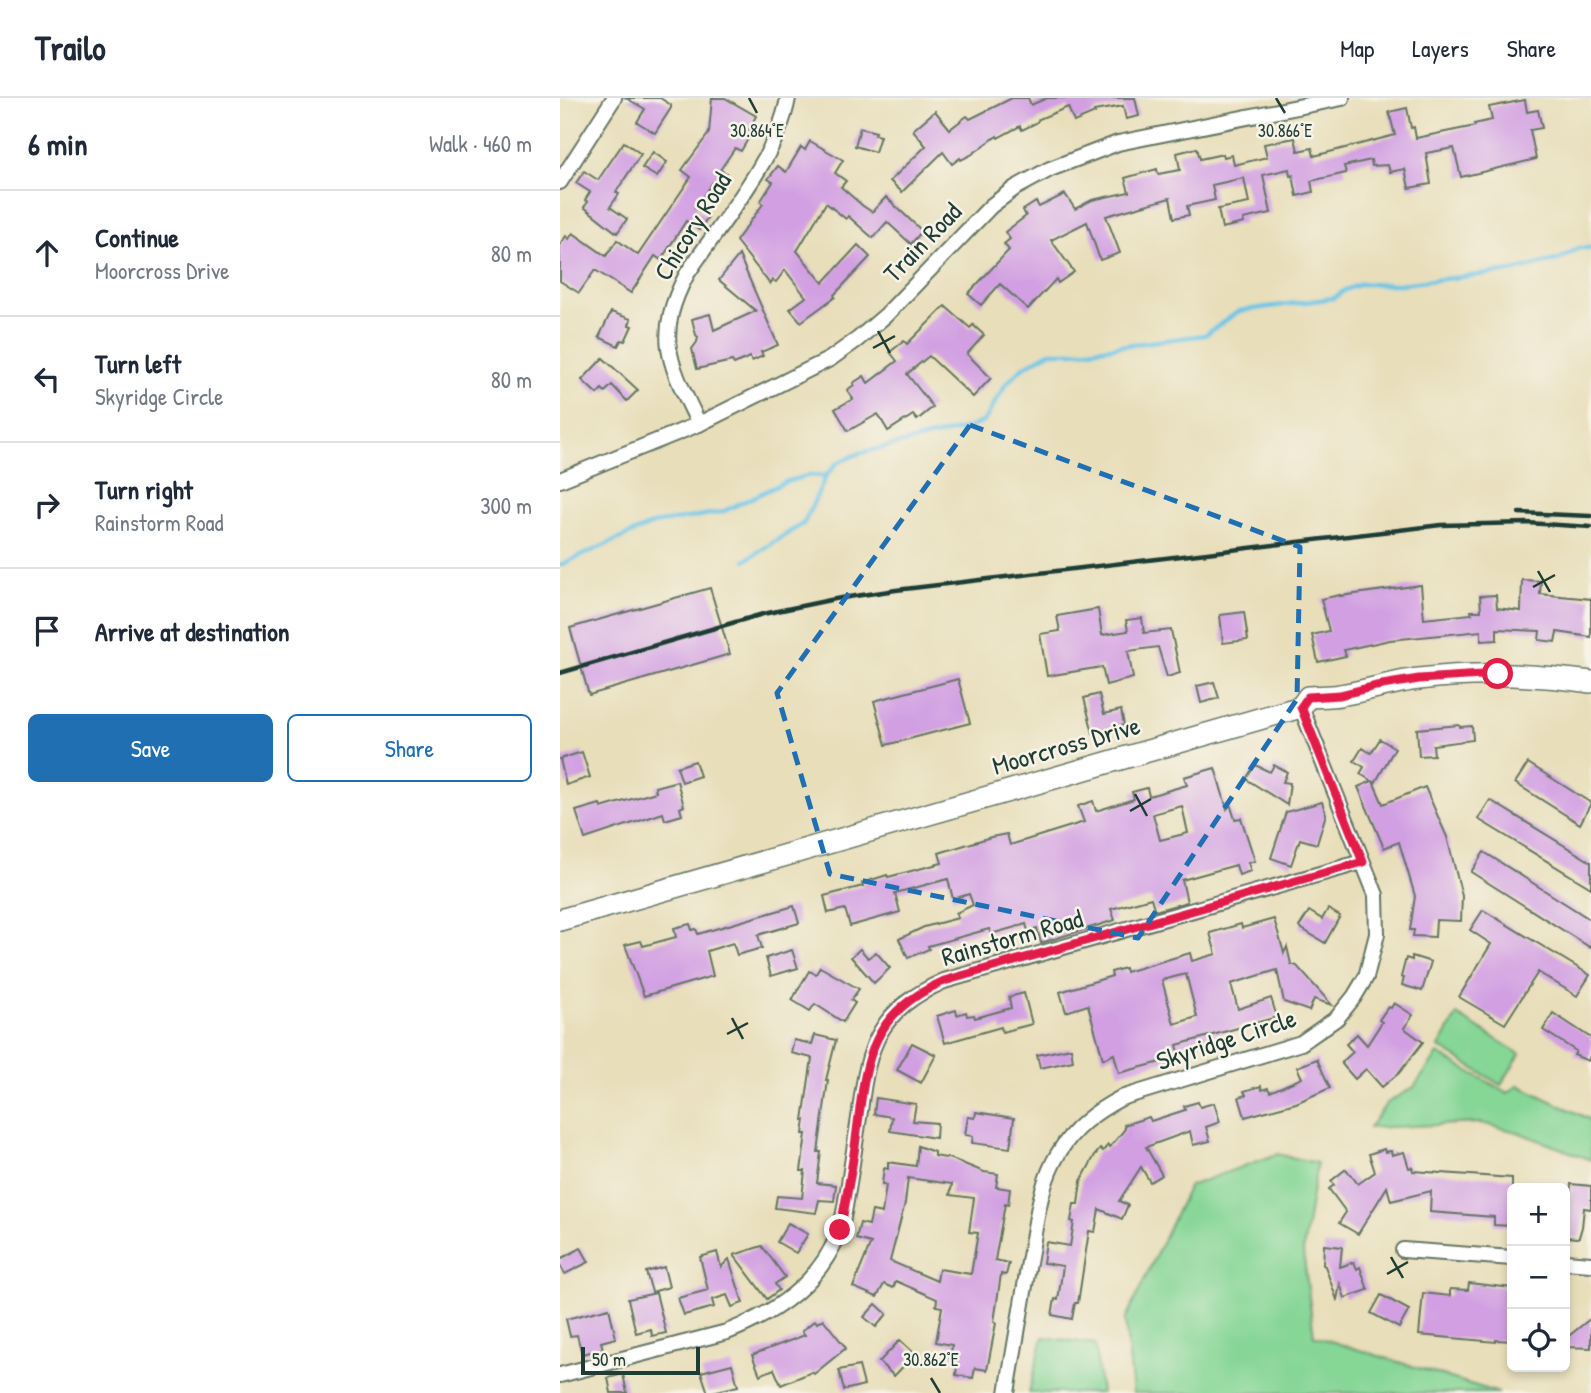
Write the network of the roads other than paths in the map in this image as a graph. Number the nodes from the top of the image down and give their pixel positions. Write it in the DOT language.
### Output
graph roads {
  1 [pos="614,98"];
  2 [pos="788,98"];
  3 [pos="1342,98"];
  4 [pos="560,182"];
  5 [pos="699,424"];
  6 [pos="560,480"];
  7 [pos="1591,682"];
  8 [pos="1301,707"];
  9 [pos="1363,862"];
  10 [pos="560,920"];
  11 [pos="1403,1250"];
  12 [pos="1507,1258"];
  13 [pos="1570,1262"];
  14 [pos="1591,1264"];
  15 [pos="560,1375"];
  16 [pos="1007,1393"];
  1 -- 4 [label="street"];
  2 -- 5 [label="street, Chicory Road"];
  3 -- 5 [label="street, Train Road"];
  5 -- 6 [label="street, Train Road"];
  7 -- 8 [label="street, Moorcross Drive"];
  8 -- 9 [label="street, Skyridge Circle"];
  8 -- 10 [label="street, Moorcross Drive"];
  9 -- 15 [label="street, Rainstorm Road"];
  9 -- 16 [label="street, Skyridge Circle"];
  11 -- 12 [label="street"];
  13 -- 14 [label="street"];
}
